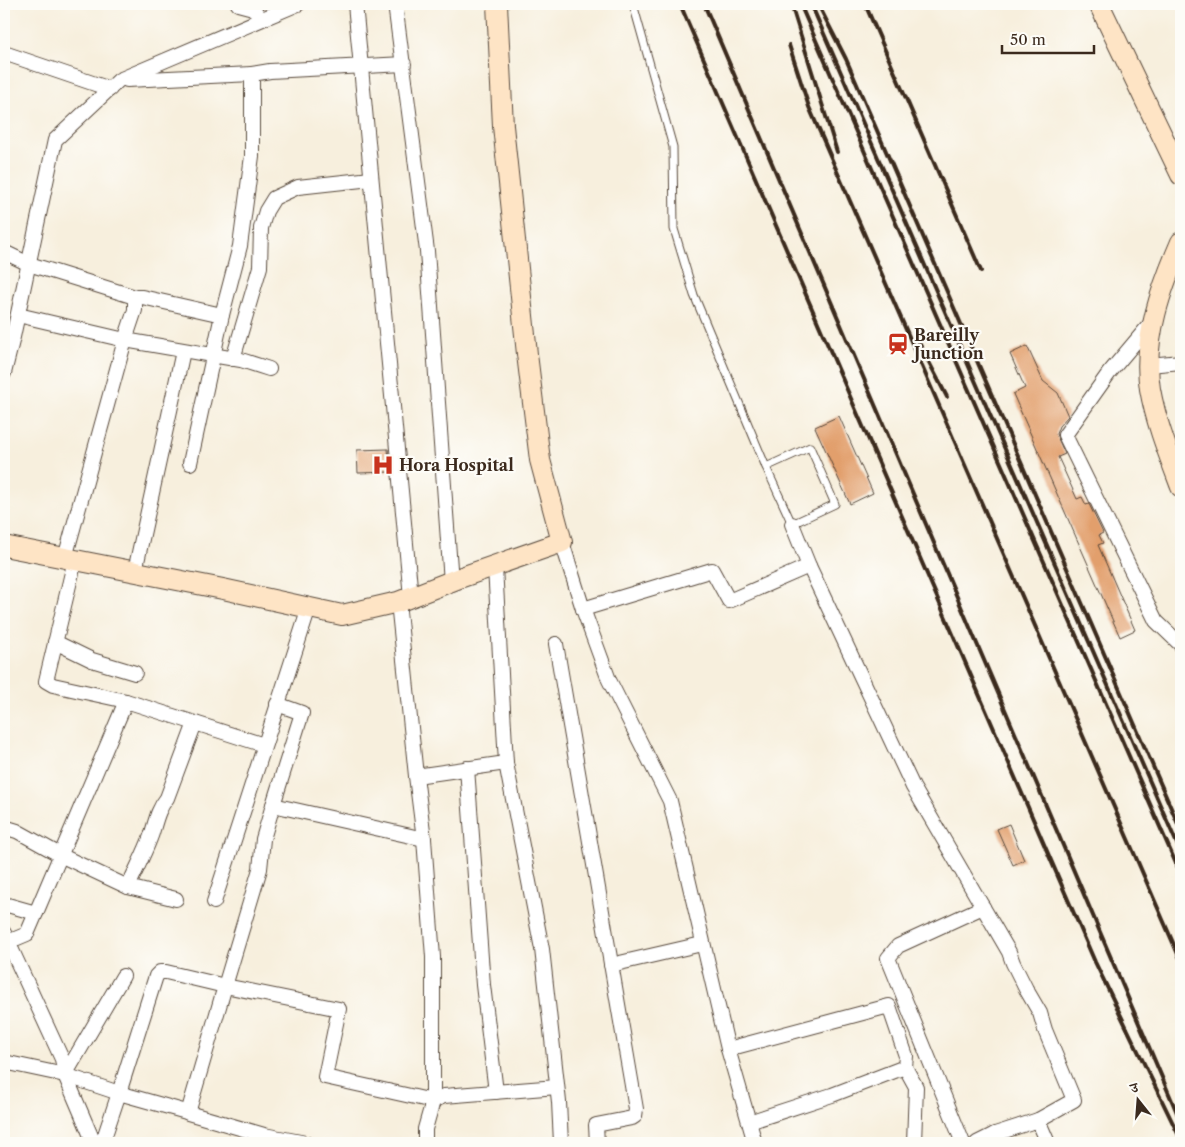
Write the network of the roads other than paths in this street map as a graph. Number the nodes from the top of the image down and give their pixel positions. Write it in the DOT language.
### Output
graph roads {
  1 [pos="238,4"];
  2 [pos="298,4"];
  3 [pos="355,4"];
  4 [pos="395,4"];
  5 [pos="497,4"];
  6 [pos="633,4"];
  7 [pos="1099,4"];
  8 [pos="261,19"];
  9 [pos="4,53"];
  10 [pos="404,64"];
  11 [pos="361,66"];
  12 [pos="252,74"];
  13 [pos="114,85"];
  14 [pos="1181,173"];
  15 [pos="372,179"];
  16 [pos="1181,242"];
  17 [pos="4,252"];
  18 [pos="29,264"];
  19 [pos="136,298"];
  20 [pos="18,315"];
  21 [pos="222,316"];
  22 [pos="1155,319"];
  23 [pos="125,340"];
  24 [pos="183,352"];
  25 [pos="213,356"];
  26 [pos="233,359"];
  27 [pos="1181,362"];
  28 [pos="1149,366"];
  29 [pos="269,369"];
  30 [pos="4,373"];
  31 [pos="190,463"];
  32 [pos="766,467"];
  33 [pos="1181,487"];
  34 [pos="792,524"];
  35 [pos="562,542"];
  36 [pos="4,546"];
  37 [pos="70,559"];
  38 [pos="809,566"];
  39 [pos="495,567"];
  40 [pos="135,572"];
  41 [pos="450,582"];
  42 [pos="404,599"];
  43 [pos="309,608"];
  44 [pos="583,608"];
  45 [pos="55,642"];
  46 [pos="556,644"];
  47 [pos="1181,645"];
  48 [pos="136,673"];
  49 [pos="126,701"];
  50 [pos="277,704"];
  51 [pos="195,723"];
  52 [pos="264,745"];
  53 [pos="506,763"];
  54 [pos="467,768"];
  55 [pos="416,776"];
  56 [pos="273,805"];
  57 [pos="4,827"];
  58 [pos="424,839"];
  59 [pos="62,856"];
  60 [pos="128,887"];
  61 [pos="176,899"];
  62 [pos="214,902"];
  63 [pos="4,904"];
  64 [pos="983,906"];
  65 [pos="36,913"];
  66 [pos="6,938"];
  67 [pos="702,944"];
  68 [pos="611,965"];
  69 [pos="124,976"];
  70 [pos="224,986"];
  71 [pos="904,998"];
  72 [pos="889,1006"];
  73 [pos="728,1049"];
  74 [pos="4,1062"];
  75 [pos="905,1067"];
  76 [pos="65,1075"];
  77 [pos="557,1087"];
  78 [pos="496,1092"];
  79 [pos="119,1093"];
  80 [pos="434,1101"];
  81 [pos="190,1113"];
  82 [pos="1038,1120"];
  83 [pos="749,1122"];
  84 [pos="997,1138"];
  85 [pos="99,1142"];
  86 [pos="306,1143"];
  87 [pos="425,1143"];
  88 [pos="561,1143"];
  89 [pos="597,1143"];
  90 [pos="755,1143"];
  91 [pos="914,1143"];
  92 [pos="963,1143"];
  93 [pos="977,1143"];
  94 [pos="1048,1143"];
  1 -- 8 [label="street"];
  2 -- 8 [label="street"];
  3 -- 11 [label="street"];
  4 -- 10 [label="street"];
  5 -- 35 [label="street"];
  6 -- 32 [label="lane"];
  7 -- 14 [label="street"];
  8 -- 13 [label="street"];
  9 -- 13 [label="street"];
  10 -- 11 [label="street"];
  10 -- 41 [label="street"];
  11 -- 12 [label="street"];
  11 -- 15 [label="street"];
  12 -- 13 [label="street"];
  12 -- 21 [label="street"];
  13 -- 18 [label="street"];
  15 -- 26 [label="street"];
  15 -- 42 [label="street"];
  16 -- 22 [label="street"];
  17 -- 18 [label="street"];
  18 -- 19 [label="street"];
  18 -- 20 [label="street"];
  19 -- 21 [label="street"];
  19 -- 23 [label="street"];
  20 -- 23 [label="street"];
  20 -- 30 [label="street"];
  21 -- 25 [label="street"];
  22 -- 28 [label="street"];
  22 -- 47 [label="street"];
  23 -- 24 [label="street"];
  23 -- 37 [label="street"];
  24 -- 25 [label="street"];
  24 -- 40 [label="street"];
  25 -- 26 [label="street"];
  25 -- 31 [label="street"];
  26 -- 29 [label="street"];
  27 -- 28 [label="street"];
  28 -- 33 [label="street"];
  32 -- 34 [label="lane"];
  32 -- 34 [label="lane"];
  34 -- 38 [label="street"];
  35 -- 39 [label="street"];
  35 -- 44 [label="street"];
  36 -- 37 [label="street"];
  37 -- 40 [label="street"];
  37 -- 45 [label="street"];
  38 -- 44 [label="street"];
  38 -- 64 [label="street"];
  39 -- 41 [label="street"];
  39 -- 53 [label="street"];
  40 -- 43 [label="street"];
  41 -- 42 [label="street"];
  42 -- 43 [label="street"];
  42 -- 55 [label="street"];
  43 -- 50 [label="street"];
  44 -- 67 [label="street"];
  45 -- 48 [label="street"];
  45 -- 49 [label="street"];
  46 -- 68 [label="street"];
  49 -- 51 [label="street"];
  49 -- 59 [label="street"];
  50 -- 52 [label="street"];
  50 -- 56 [label="street"];
  51 -- 52 [label="street"];
  51 -- 60 [label="street"];
  52 -- 62 [label="street"];
  53 -- 54 [label="street"];
  53 -- 77 [label="street"];
  54 -- 55 [label="street"];
  54 -- 78 [label="street"];
  55 -- 58 [label="street"];
  56 -- 58 [label="street"];
  56 -- 70 [label="street"];
  57 -- 59 [label="street"];
  58 -- 80 [label="street"];
  59 -- 60 [label="street"];
  59 -- 65 [label="street"];
  60 -- 61 [label="street"];
  63 -- 65 [label="street"];
  64 -- 71 [label="street"];
  64 -- 82 [label="street"];
  65 -- 66 [label="street"];
  66 -- 76 [label="street"];
  67 -- 68 [label="street"];
  67 -- 73 [label="street"];
  68 -- 89 [label="street"];
  69 -- 76 [label="street"];
  70 -- 79 [label="street"];
  70 -- 80 [label="street"];
  70 -- 81 [label="street"];
  71 -- 72 [label="street"];
  71 -- 92 [label="street"];
  72 -- 73 [label="street"];
  72 -- 75 [label="street"];
  73 -- 83 [label="street"];
  74 -- 76 [label="street"];
  75 -- 83 [label="street"];
  75 -- 91 [label="street"];
  76 -- 79 [label="street"];
  76 -- 85 [label="street"];
  77 -- 78 [label="street"];
  77 -- 88 [label="street"];
  78 -- 80 [label="street"];
  79 -- 81 [label="street"];
  79 -- 85 [label="street"];
  80 -- 87 [label="street"];
  81 -- 86 [label="street"];
  82 -- 84 [label="street"];
  82 -- 94 [label="street"];
  83 -- 90 [label="street"];
  84 -- 93 [label="street"];
}
